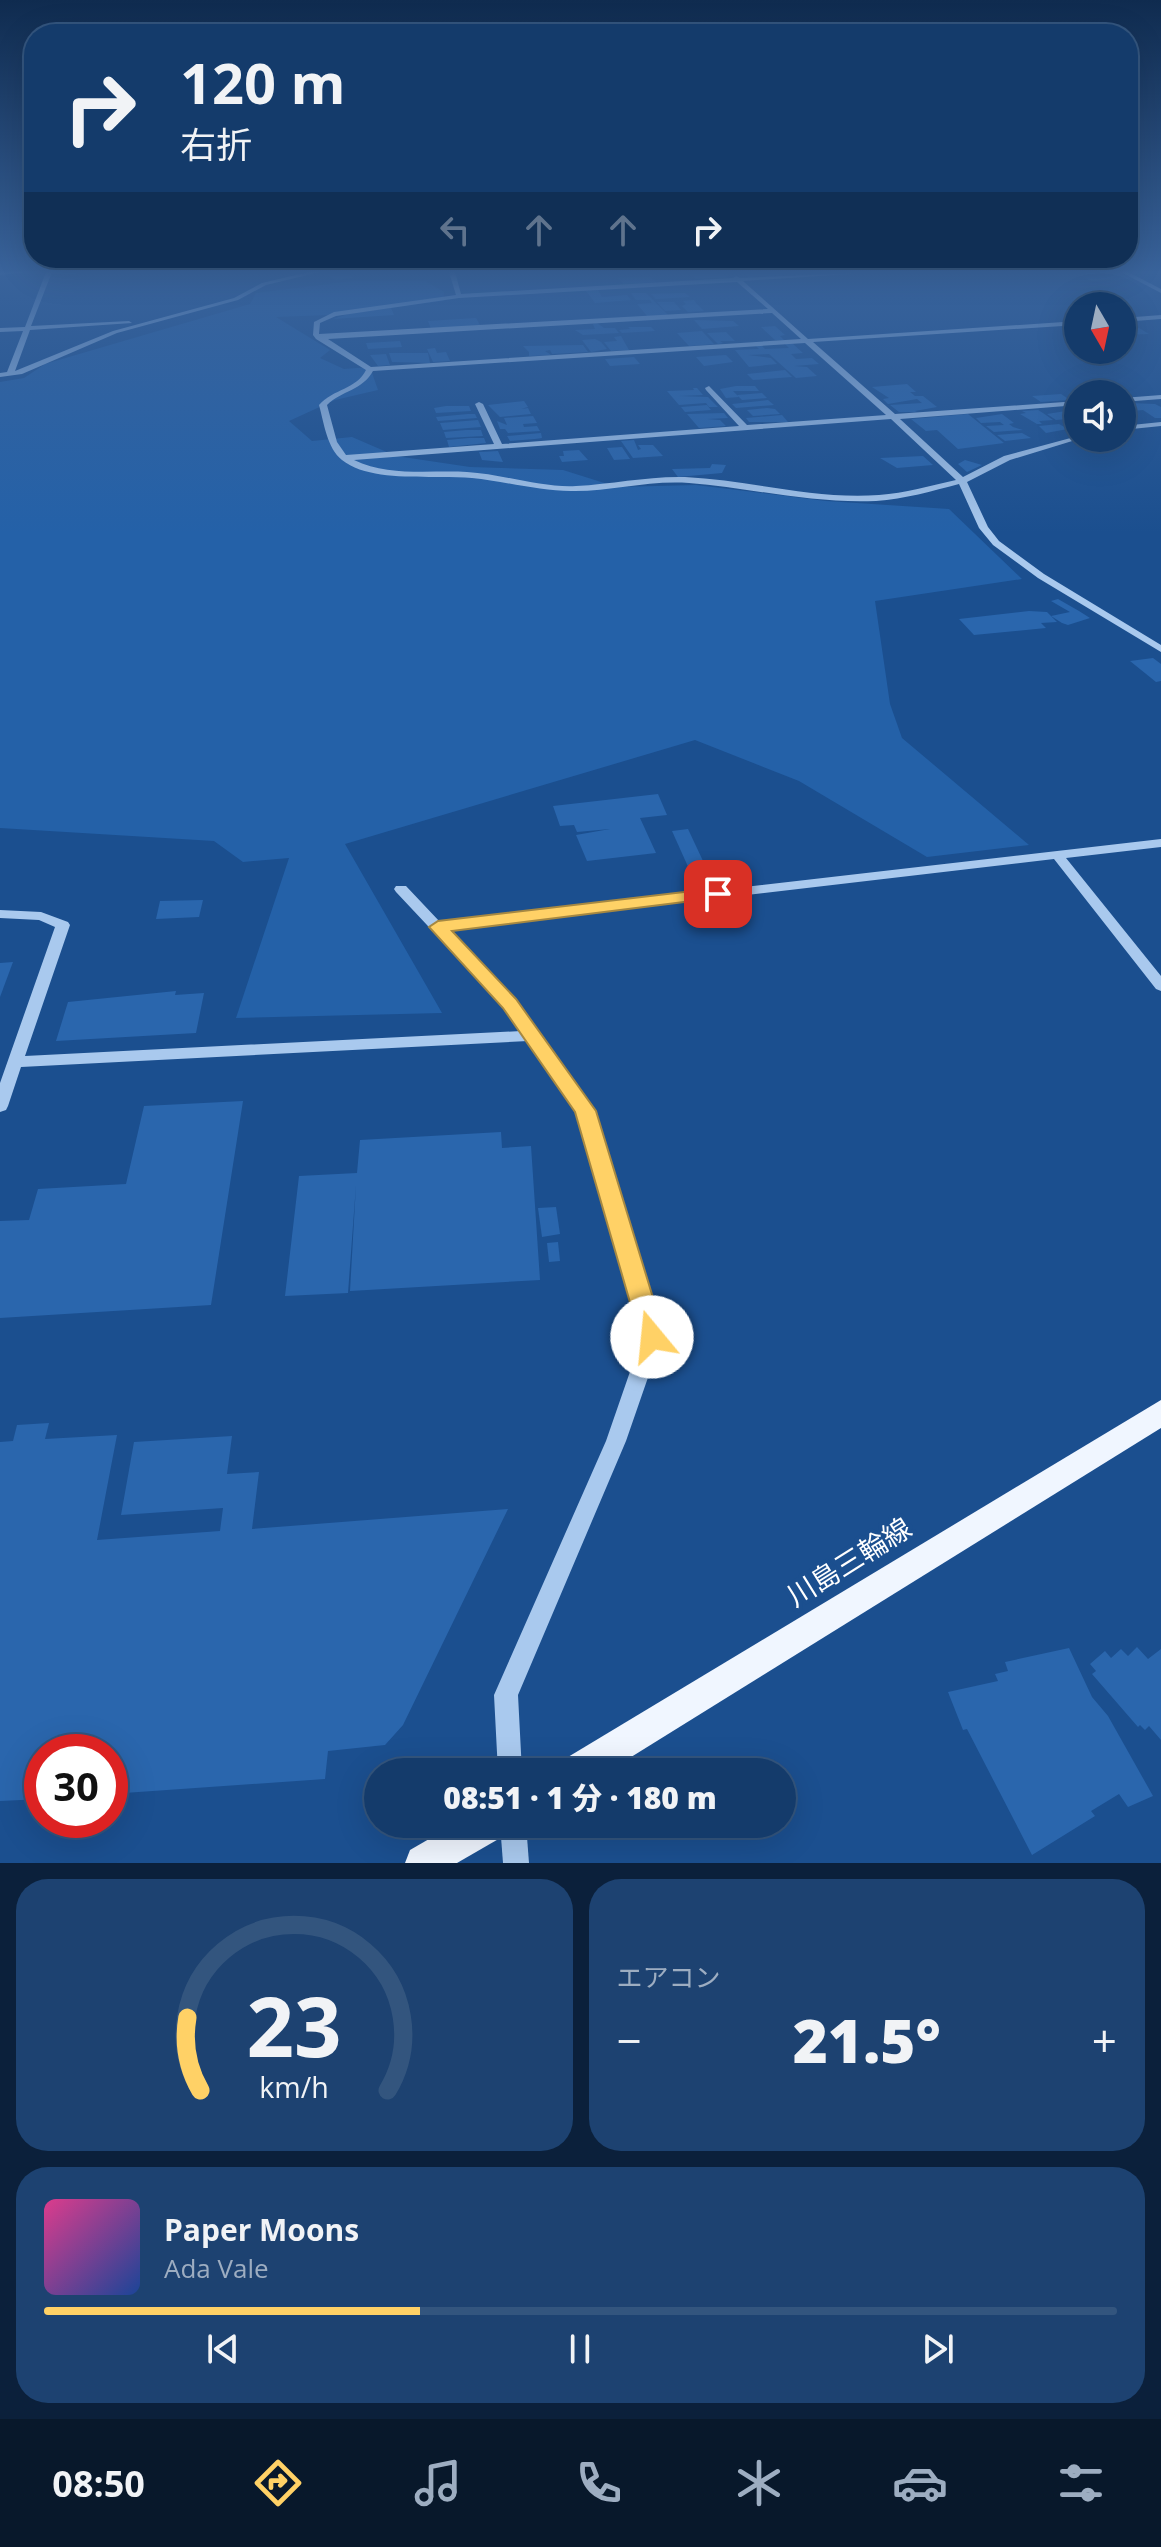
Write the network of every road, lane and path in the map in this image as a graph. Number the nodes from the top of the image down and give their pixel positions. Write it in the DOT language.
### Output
graph roads {
  1 [pos="16,359"];
  2 [pos="48,359"];
  3 [pos="353,359"];
  4 [pos="522,359"];
  5 [pos="828,359"];
  6 [pos="370,369"];
  7 [pos="10,374"];
  8 [pos="0,375"];
  9 [pos="709,388"];
  10 [pos="1161,397"];
  11 [pos="1136,399"];
  12 [pos="479,404"];
  13 [pos="1064,404"];
  14 [pos="894,417"];
  15 [pos="1161,424"];
  16 [pos="1136,427"];
  17 [pos="745,428"];
  18 [pos="1064,442"];
  19 [pos="499,446"];
  20 [pos="344,458"];
  21 [pos="962,481"];
  22 [pos="1161,649"];
  23 [pos="1161,843"];
  24 [pos="1057,855"];
  25 [pos="401,889"];
  26 [pos="0,914"];
  27 [pos="438,927"];
  28 [pos="1161,986"];
  29 [pos="532,1036"];
  30 [pos="15,1062"];
  31 [pos="0,1106"];
  32 [pos="1161,1413"];
  33 [pos="509,1758"];
  34 [pos="598,1758"];
  35 [pos="465,1838"];
  36 [pos="514,1838"];
  37 [pos="423,1863"];
  38 [pos="516,1863"];
  1 -- 7 [label="street"];
  2 -- 7 [label="street"];
  3 -- 6 [label="street"];
  4 -- 6 [label="street"];
  5 -- 14 [label="street"];
  6 -- 20 [label="street"];
  7 -- 8 [label="street"];
  9 -- 17 [label="street"];
  10 -- 11 [label="street"];
  12 -- 19 [label="street"];
  13 -- 14 [label="street"];
  14 -- 17 [label="street"];
  14 -- 21 [label="street"];
  15 -- 16 [label="street"];
  17 -- 19 [label="street"];
  18 -- 21 [label="street"];
  19 -- 20 [label="street"];
  20 -- 21 [label="street"];
  21 -- 22 [label="street"];
  23 -- 24 [label="street"];
  24 -- 27 [label="street"];
  24 -- 28 [label="street"];
  25 -- 27 [label="street"];
  26 -- 30 [label="street"];
  27 -- 29 [label="street"];
  29 -- 30 [label="street"];
  29 -- 33 [label="street"];
  30 -- 31 [label="street"];
  32 -- 34 [label="main road, 川島三輪線"];
  35 -- 37 [label="main road"];
  36 -- 38 [label="street"];
}
